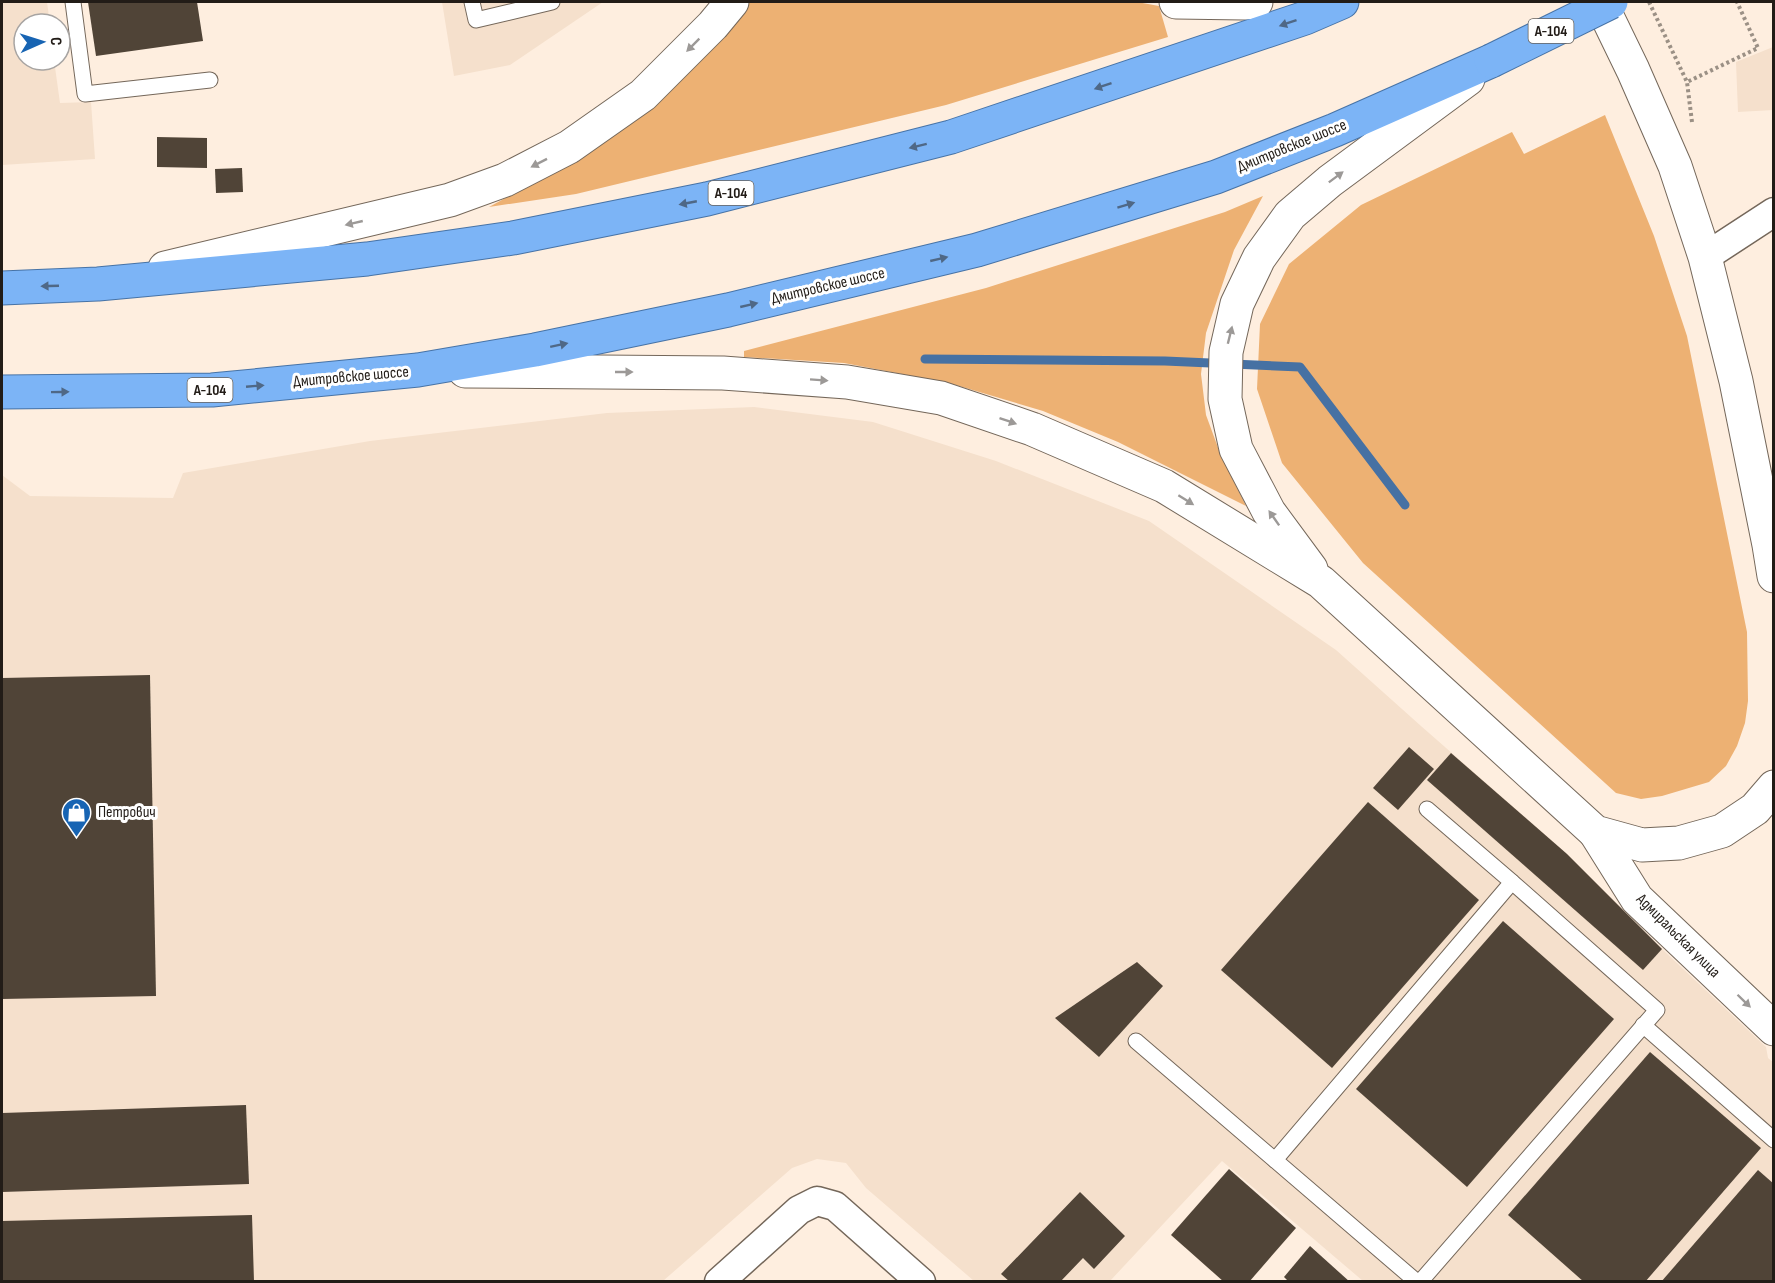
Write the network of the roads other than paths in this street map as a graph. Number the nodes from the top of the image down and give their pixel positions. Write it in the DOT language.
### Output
graph roads {
  1 [pos="74,2"];
  2 [pos="472,2"];
  3 [pos="552,2"];
  4 [pos="732,2"];
  5 [pos="1176,2"];
  6 [pos="1256,2"];
  7 [pos="1342,2"];
  8 [pos="1600,2"];
  9 [pos="1611,2"];
  10 [pos="1491,61"];
  11 [pos="210,80"];
  12 [pos="1773,212"];
  13 [pos="1705,257"];
  14 [pos="98,284"];
  15 [pos="2,288"];
  16 [pos="418,370"];
  17 [pos="2,392"];
  18 [pos="1772,555"];
  19 [pos="1321,582"];
  20 [pos="1773,787"];
  21 [pos="1426,809"];
  22 [pos="1595,832"];
  23 [pos="1512,882"];
  24 [pos="1643,1025"];
  25 [pos="1773,1029"];
  26 [pos="1136,1041"];
  27 [pos="1773,1140"];
  28 [pos="1275,1160"];
  29 [pos="719,1281"];
  30 [pos="921,1281"];
  31 [pos="1418,1281"];
  1 -- 11 [label="lane"];
  2 -- 3 [label="lane"];
  4 -- 14 [label="main road, А-104, one-way"];
  5 -- 6 [label="main road"];
  7 -- 14 [label="highway, А-104, one-way"];
  8 -- 13 [label="main road"];
  9 -- 10 [label="highway, Дмитровское шоссе / А-104, bridge"];
  16 -- 10 [label="highway, Дмитровское шоссе / А-104, one-way"];
  19 -- 10 [label="main road, А-104, one-way"];
  12 -- 13 [label="street"];
  13 -- 18 [label="main road"];
  14 -- 15 [label="highway, А-104, one-way"];
  17 -- 16 [label="highway, Дмитровское шоссе / А-104, one-way"];
  16 -- 19 [label="main road, А-104, one-way"];
  19 -- 22 [label="main road, А-104"];
  20 -- 22 [label="main road, А-104"];
  21 -- 23 [label="lane"];
  22 -- 25 [label="main road, Адмиральская улица, one-way"];
  23 -- 24 [label="lane"];
  23 -- 28 [label="lane"];
  24 -- 27 [label="lane"];
  24 -- 31 [label="lane"];
  26 -- 28 [label="lane"];
  28 -- 31 [label="lane"];
  29 -- 30 [label="street"];
}
